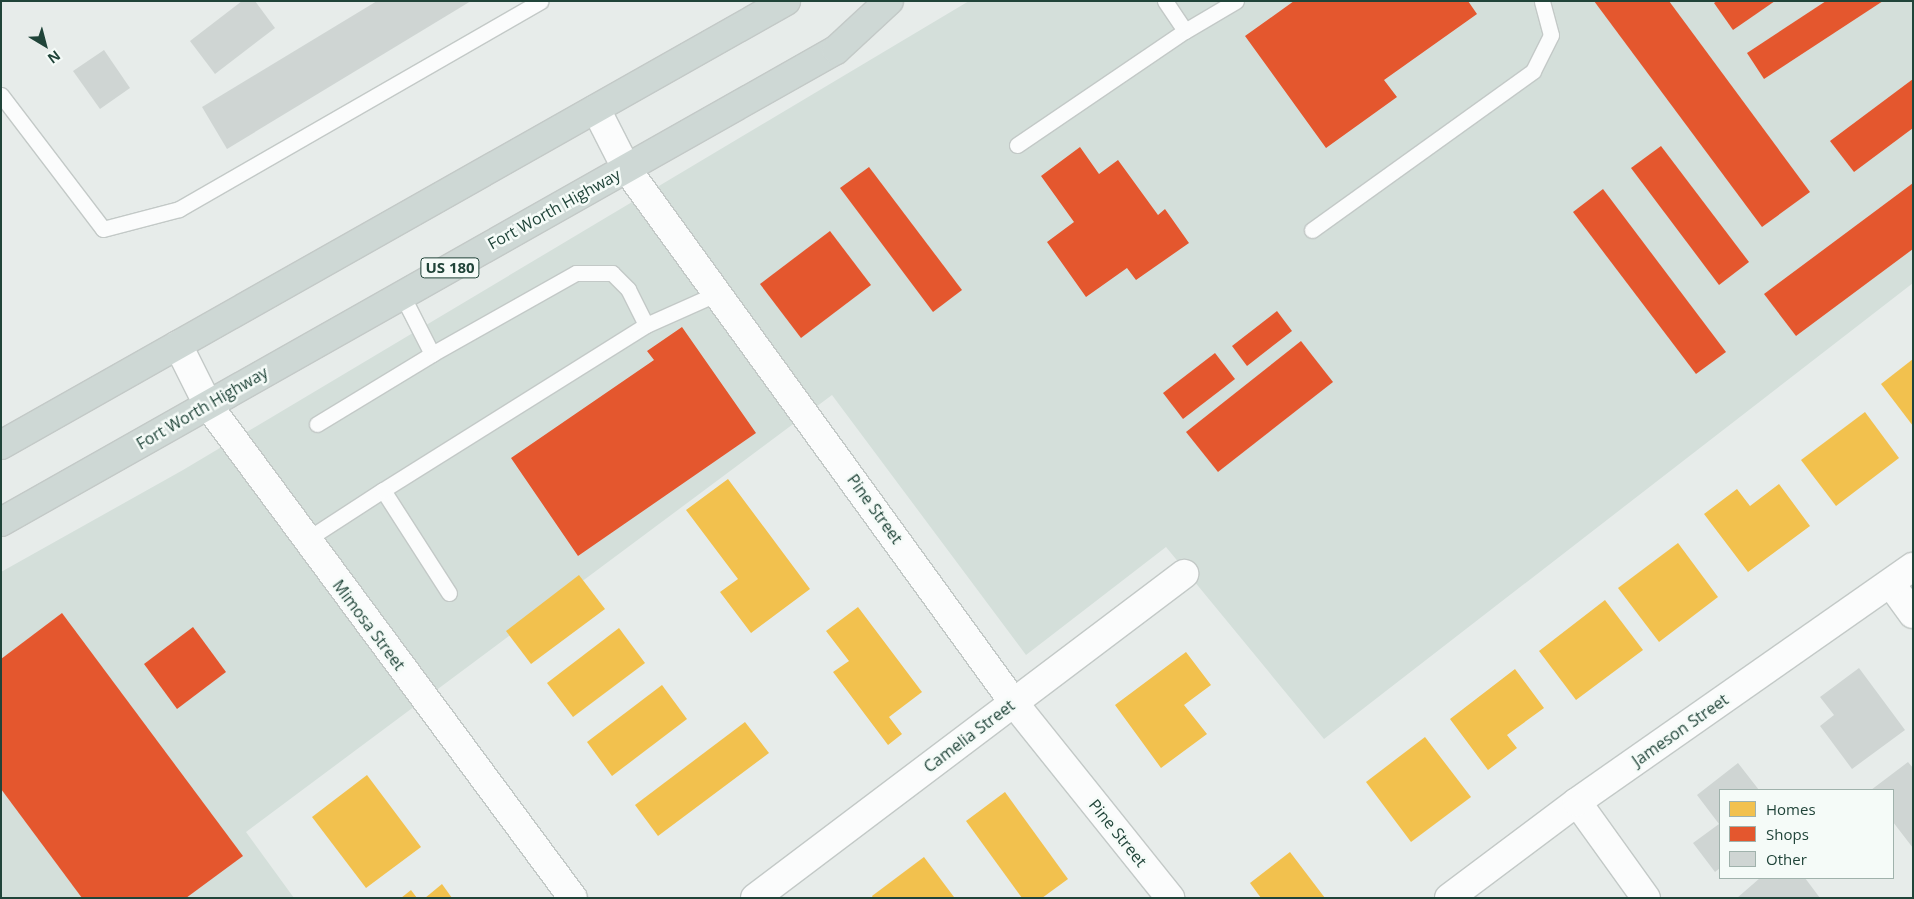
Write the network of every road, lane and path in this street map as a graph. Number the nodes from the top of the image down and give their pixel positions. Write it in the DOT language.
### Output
graph roads {
  1 [pos="540,1"];
  2 [pos="786,1"];
  3 [pos="889,1"];
  4 [pos="1165,1"];
  5 [pos="1236,1"];
  6 [pos="1542,1"];
  7 [pos="1185,31"];
  8 [pos="1,94"];
  9 [pos="596,109"];
  10 [pos="1017,145"];
  11 [pos="626,168"];
  12 [pos="1312,230"];
  13 [pos="718,293"];
  14 [pos="402,295"];
  15 [pos="646,325"];
  16 [pos="178,344"];
  17 [pos="432,354"];
  18 [pos="208,404"];
  19 [pos="317,424"];
  20 [pos="1,445"];
  21 [pos="383,490"];
  22 [pos="1,522"];
  23 [pos="306,540"];
  24 [pos="1913,567"];
  25 [pos="1184,574"];
  26 [pos="1891,584"];
  27 [pos="449,593"];
  28 [pos="1913,614"];
  29 [pos="1014,702"];
  30 [pos="1577,802"];
  31 [pos="573,898"];
  32 [pos="755,898"];
  33 [pos="1170,898"];
  34 [pos="1449,898"];
  35 [pos="1646,898"];
  1 -- 8 [label="lane"];
  2 -- 9 [label="main road"];
  3 -- 11 [label="main road, Fort Worth Highway / US 180"];
  4 -- 7 [label="lane"];
  5 -- 7 [label="lane"];
  6 -- 12 [label="lane"];
  7 -- 10 [label="lane"];
  9 -- 11 [label="street, Pine Street"];
  9 -- 16 [label="main road"];
  11 -- 13 [label="street, Pine Street"];
  11 -- 14 [label="main road, Fort Worth Highway / US 180"];
  13 -- 15 [label="lane"];
  13 -- 29 [label="street, Pine Street"];
  14 -- 17 [label="lane"];
  14 -- 18 [label="main road, Fort Worth Highway / US 180"];
  15 -- 17 [label="lane"];
  15 -- 21 [label="lane"];
  16 -- 18 [label="street, Mimosa Street"];
  16 -- 20 [label="main road"];
  17 -- 19 [label="lane"];
  18 -- 22 [label="main road, Fort Worth Highway / US 180"];
  18 -- 23 [label="street, Mimosa Street"];
  21 -- 23 [label="lane"];
  21 -- 27 [label="lane"];
  23 -- 31 [label="street, Mimosa Street"];
  24 -- 26 [label="street, Jameson Street"];
  25 -- 29 [label="street, Camelia Street"];
  26 -- 28 [label="street"];
  26 -- 30 [label="street, Jameson Street"];
  29 -- 32 [label="street, Camelia Street"];
  29 -- 33 [label="street, Pine Street"];
  30 -- 34 [label="street, Jameson Street"];
  30 -- 35 [label="street"];
}
